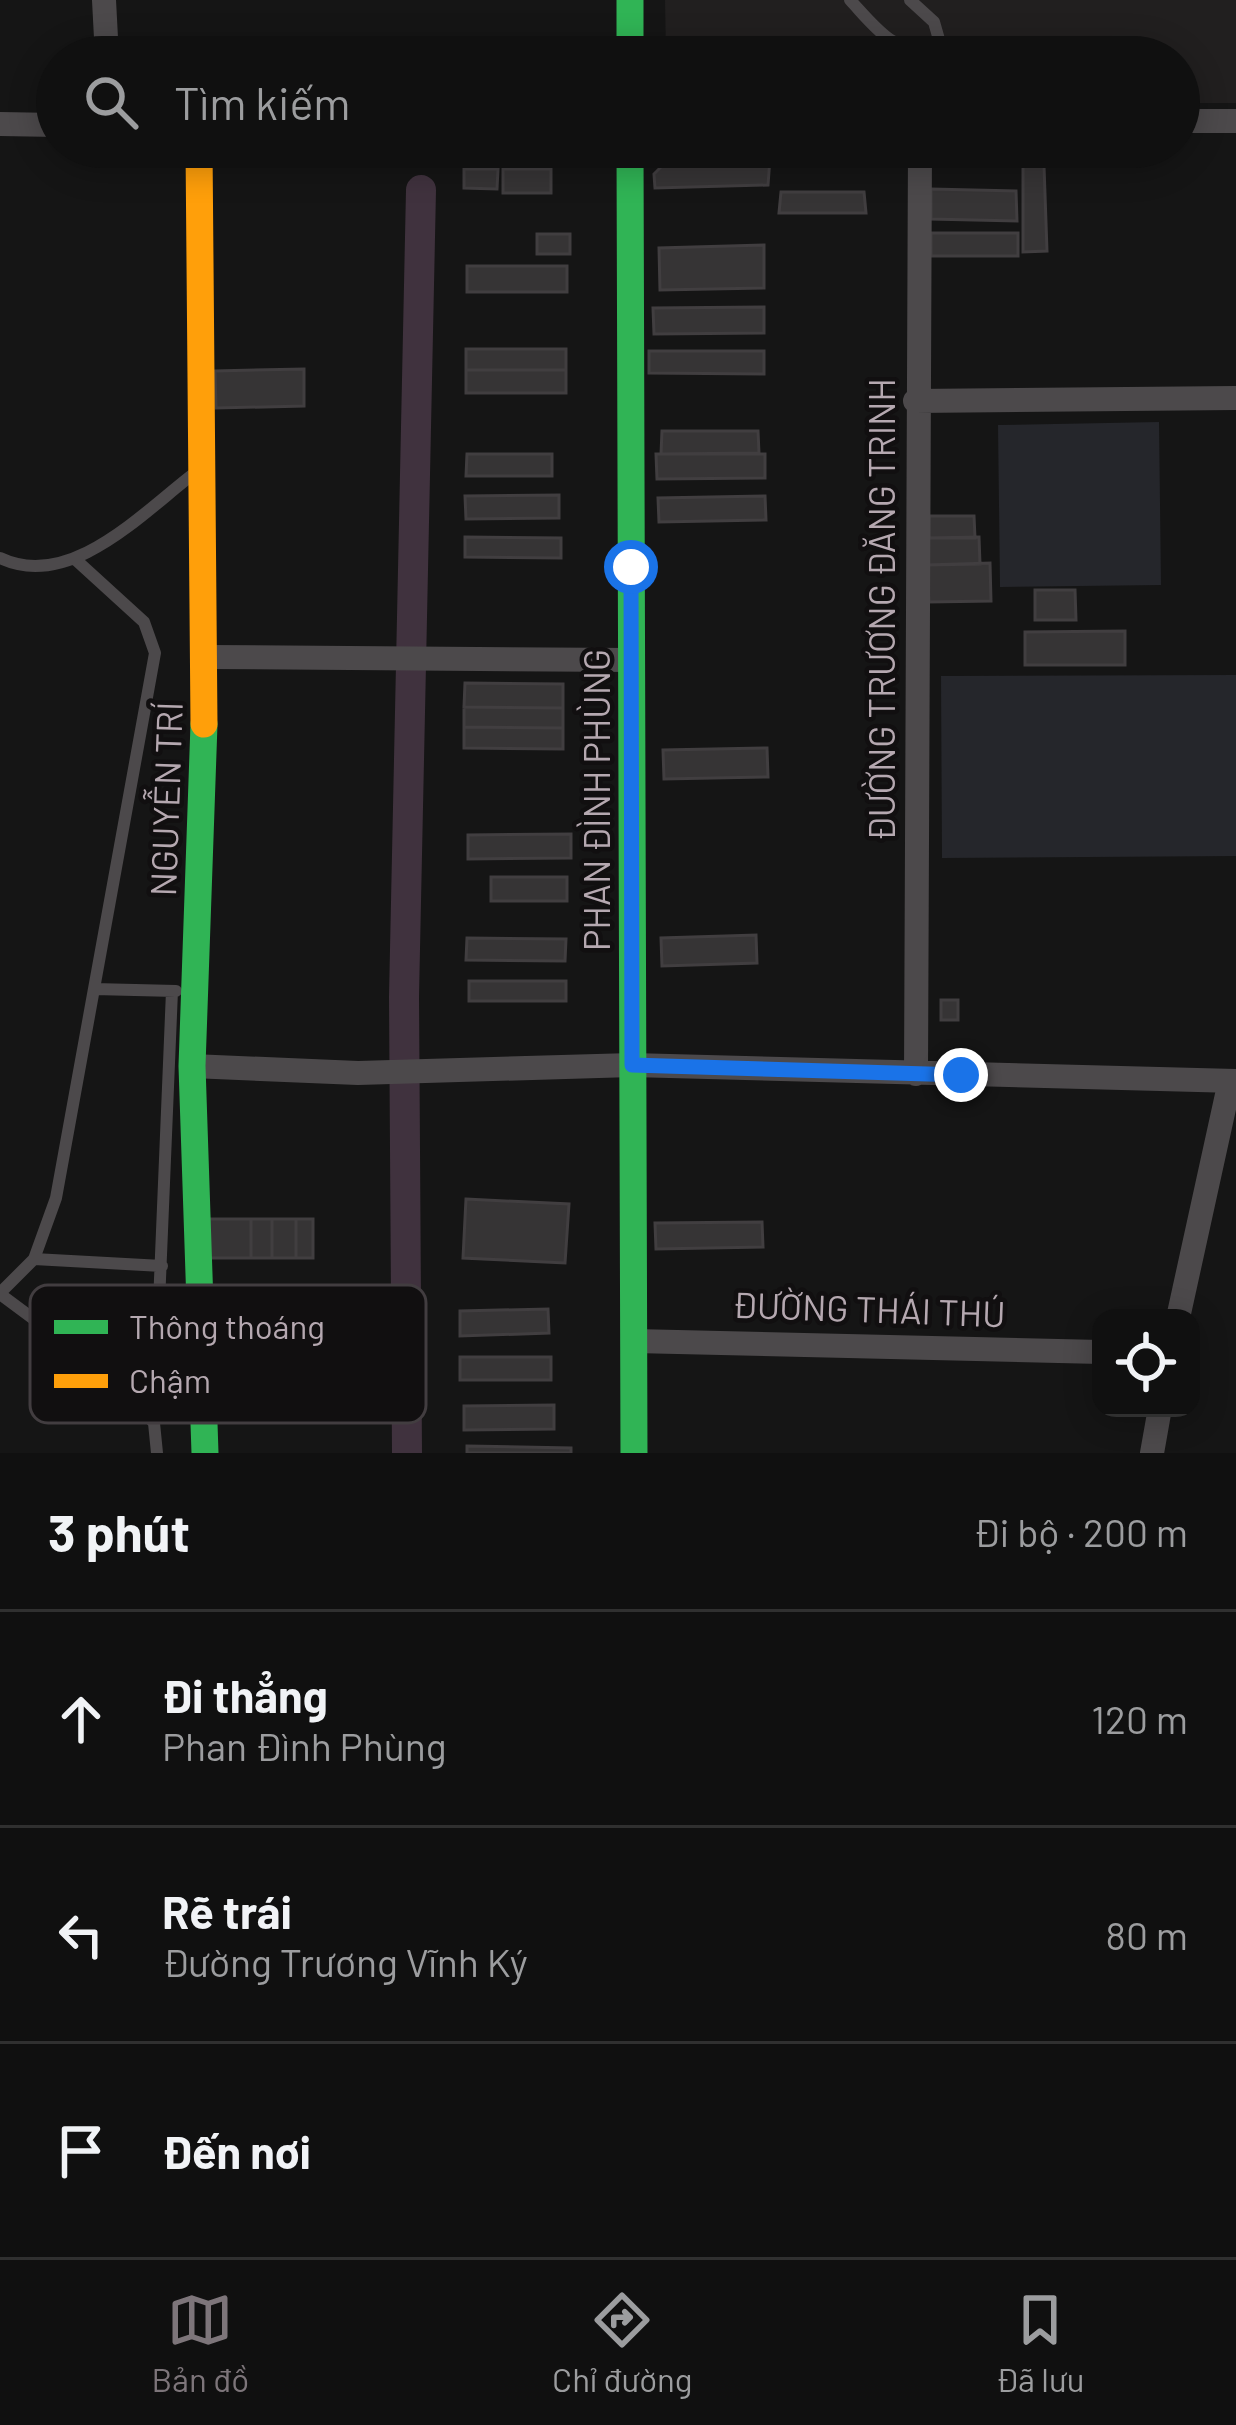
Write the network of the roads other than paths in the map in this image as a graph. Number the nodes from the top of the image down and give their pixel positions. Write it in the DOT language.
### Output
graph roads {
  1 [pos="104,0"];
  2 [pos="630,0"];
  3 [pos="850,0"];
  4 [pos="910,0"];
  5 [pos="106,36"];
  6 [pos="630,36"];
  7 [pos="884,36"];
  8 [pos="938,36"];
  9 [pos="1236,121"];
  10 [pos="1200,122"];
  11 [pos="0,124"];
  12 [pos="36,125"];
  13 [pos="200,168"];
  14 [pos="630,168"];
  15 [pos="920,168"];
  16 [pos="1236,398"];
  17 [pos="915,401"];
  18 [pos="199,470"];
  19 [pos="0,557"];
  20 [pos="76,560"];
  21 [pos="206,657"];
  22 [pos="631,660"];
  23 [pos="94,988"];
  24 [pos="183,991"];
  25 [pos="632,1065"];
  26 [pos="192,1066"];
  27 [pos="916,1074"];
  28 [pos="1233,1081"];
  29 [pos="34,1259"];
  30 [pos="162,1266"];
  31 [pos="161,1285"];
  32 [pos="199,1285"];
  33 [pos="0,1293"];
  34 [pos="1180,1309"];
  35 [pos="30,1316"];
  36 [pos="634,1341"];
  37 [pos="1092,1352"];
  38 [pos="1158,1417"];
  39 [pos="204,1423"];
  40 [pos="154,1424"];
  41 [pos="157,1453"];
  42 [pos="205,1453"];
  43 [pos="634,1453"];
  44 [pos="1152,1453"];
  1 -- 5 [label="street"];
  2 -- 6 [label="street"];
  3 -- 7 [label="lane"];
  4 -- 8 [label="lane"];
  9 -- 10 [label="street"];
  11 -- 12 [label="street"];
  13 -- 18 [label="street, NGUYỄN TRÍ"];
  14 -- 22 [label="street, PHAN ĐÌNH PHÙNG"];
  15 -- 17 [label="street, ĐƯỜNG TRƯƠNG ĐĂNG TRINH"];
  16 -- 17 [label="street"];
  17 -- 27 [label="street, ĐƯỜNG TRƯƠNG ĐĂNG TRINH"];
  18 -- 20 [label="lane"];
  18 -- 21 [label="street, NGUYỄN TRÍ"];
  19 -- 20 [label="lane"];
  20 -- 23 [label="lane"];
  21 -- 22 [label="street"];
  21 -- 24 [label="street, NGUYỄN TRÍ"];
  22 -- 25 [label="street, PHAN ĐÌNH PHÙNG"];
  23 -- 24 [label="lane"];
  23 -- 29 [label="lane"];
  24 -- 26 [label="street, NGUYỄN TRÍ"];
  24 -- 30 [label="lane"];
  25 -- 26 [label="street"];
  25 -- 27 [label="street"];
  25 -- 36 [label="street, PHAN ĐÌNH PHÙNG"];
  26 -- 32 [label="street, NGUYỄN TRÍ"];
  27 -- 28 [label="street"];
  28 -- 34 [label="street"];
  29 -- 30 [label="lane"];
  29 -- 33 [label="lane"];
  30 -- 31 [label="lane"];
  33 -- 35 [label="lane"];
  36 -- 37 [label="street, ĐƯỜNG THÁI THÚ"];
  36 -- 43 [label="street, PHAN ĐÌNH PHÙNG"];
  38 -- 44 [label="street"];
  39 -- 42 [label="street, NGUYỄN TRÍ"];
  40 -- 41 [label="lane"];
}
